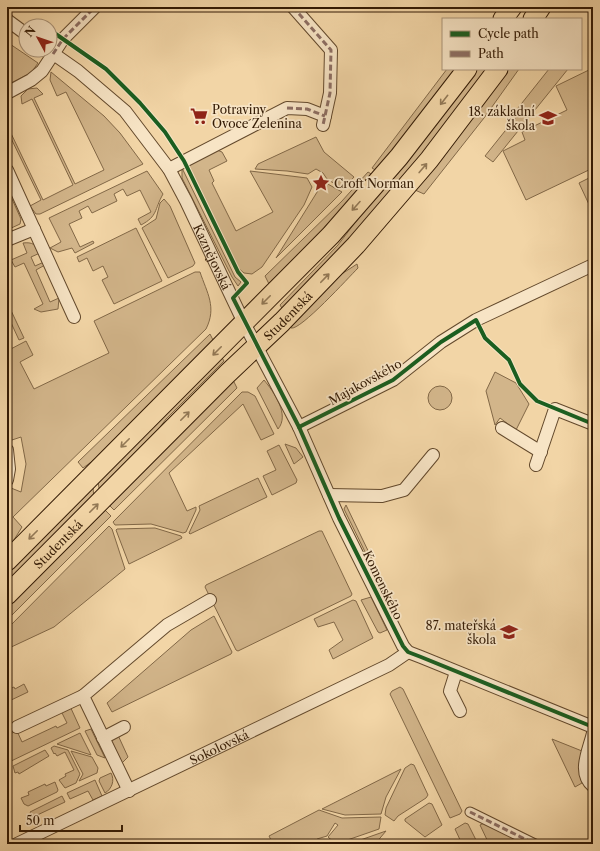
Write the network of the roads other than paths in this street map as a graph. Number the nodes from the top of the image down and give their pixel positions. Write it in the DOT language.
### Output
graph roads {
  1 [pos="95,7"];
  2 [pos="293,7"];
  3 [pos="512,7"];
  4 [pos="541,7"];
  5 [pos="504,18"];
  6 [pos="534,18"];
  7 [pos="7,20"];
  8 [pos="18,28"];
  9 [pos="58,44"];
  10 [pos="58,57"];
  11 [pos="48,58"];
  12 [pos="466,70"];
  13 [pos="497,70"];
  14 [pos="7,92"];
  15 [pos="169,169"];
  16 [pos="7,170"];
  17 [pos="34,229"];
  18 [pos="7,240"];
  19 [pos="593,265"];
  20 [pos="74,317"];
  21 [pos="244,322"];
  22 [pos="257,345"];
  23 [pos="593,424"];
  24 [pos="299,427"];
  25 [pos="502,428"];
  26 [pos="7,450"];
  27 [pos="541,452"];
  28 [pos="433,455"];
  29 [pos="536,465"];
  30 [pos="7,480"];
  31 [pos="329,495"];
  32 [pos="7,561"];
  33 [pos="7,596"];
  34 [pos="210,600"];
  35 [pos="408,652"];
  36 [pos="456,672"];
  37 [pos="83,696"];
  38 [pos="460,711"];
  39 [pos="17,727"];
  40 [pos="124,727"];
  41 [pos="593,727"];
  42 [pos="593,733"];
  43 [pos="103,738"];
  44 [pos="593,786"];
  45 [pos="129,791"];
  46 [pos="470,812"];
  47 [pos="25,842"];
  48 [pos="535,844"];
  1 -- 9 [label="street"];
  2 -- 15 [label="street"];
  3 -- 5 [label="main road"];
  4 -- 6 [label="main road"];
  7 -- 8 [label="street"];
  10 -- 15 [label="street, Kaznějovská"];
  11 -- 14 [label="street"];
  12 -- 21 [label="main road, Studentská, one-way"];
  22 -- 13 [label="main road, Studentská, one-way"];
  15 -- 21 [label="street, Kaznějovská"];
  16 -- 17 [label="street"];
  17 -- 18 [label="street"];
  17 -- 20 [label="street"];
  19 -- 24 [label="street, Majakovského"];
  21 -- 22 [label="street, Kaznějovská"];
  21 -- 32 [label="main road, Studentská, one-way"];
  22 -- 24 [label="street, Komenského"];
  33 -- 22 [label="main road, Studentská, one-way"];
  23 -- 27 [label="street"];
  24 -- 31 [label="street, Komenského"];
  25 -- 27 [label="street"];
  26 -- 30 [label="street"];
  27 -- 29 [label="street"];
  28 -- 31 [label="street"];
  31 -- 35 [label="street, Komenského"];
  34 -- 37 [label="street"];
  35 -- 36 [label="street"];
  35 -- 45 [label="street, Sokolovská"];
  36 -- 38 [label="street"];
  36 -- 41 [label="street"];
  37 -- 39 [label="street"];
  37 -- 43 [label="street"];
  40 -- 43 [label="street"];
  42 -- 44 [label="street"];
  43 -- 45 [label="street"];
  45 -- 47 [label="street, Sokolovská"];
  46 -- 48 [label="street"];
}
